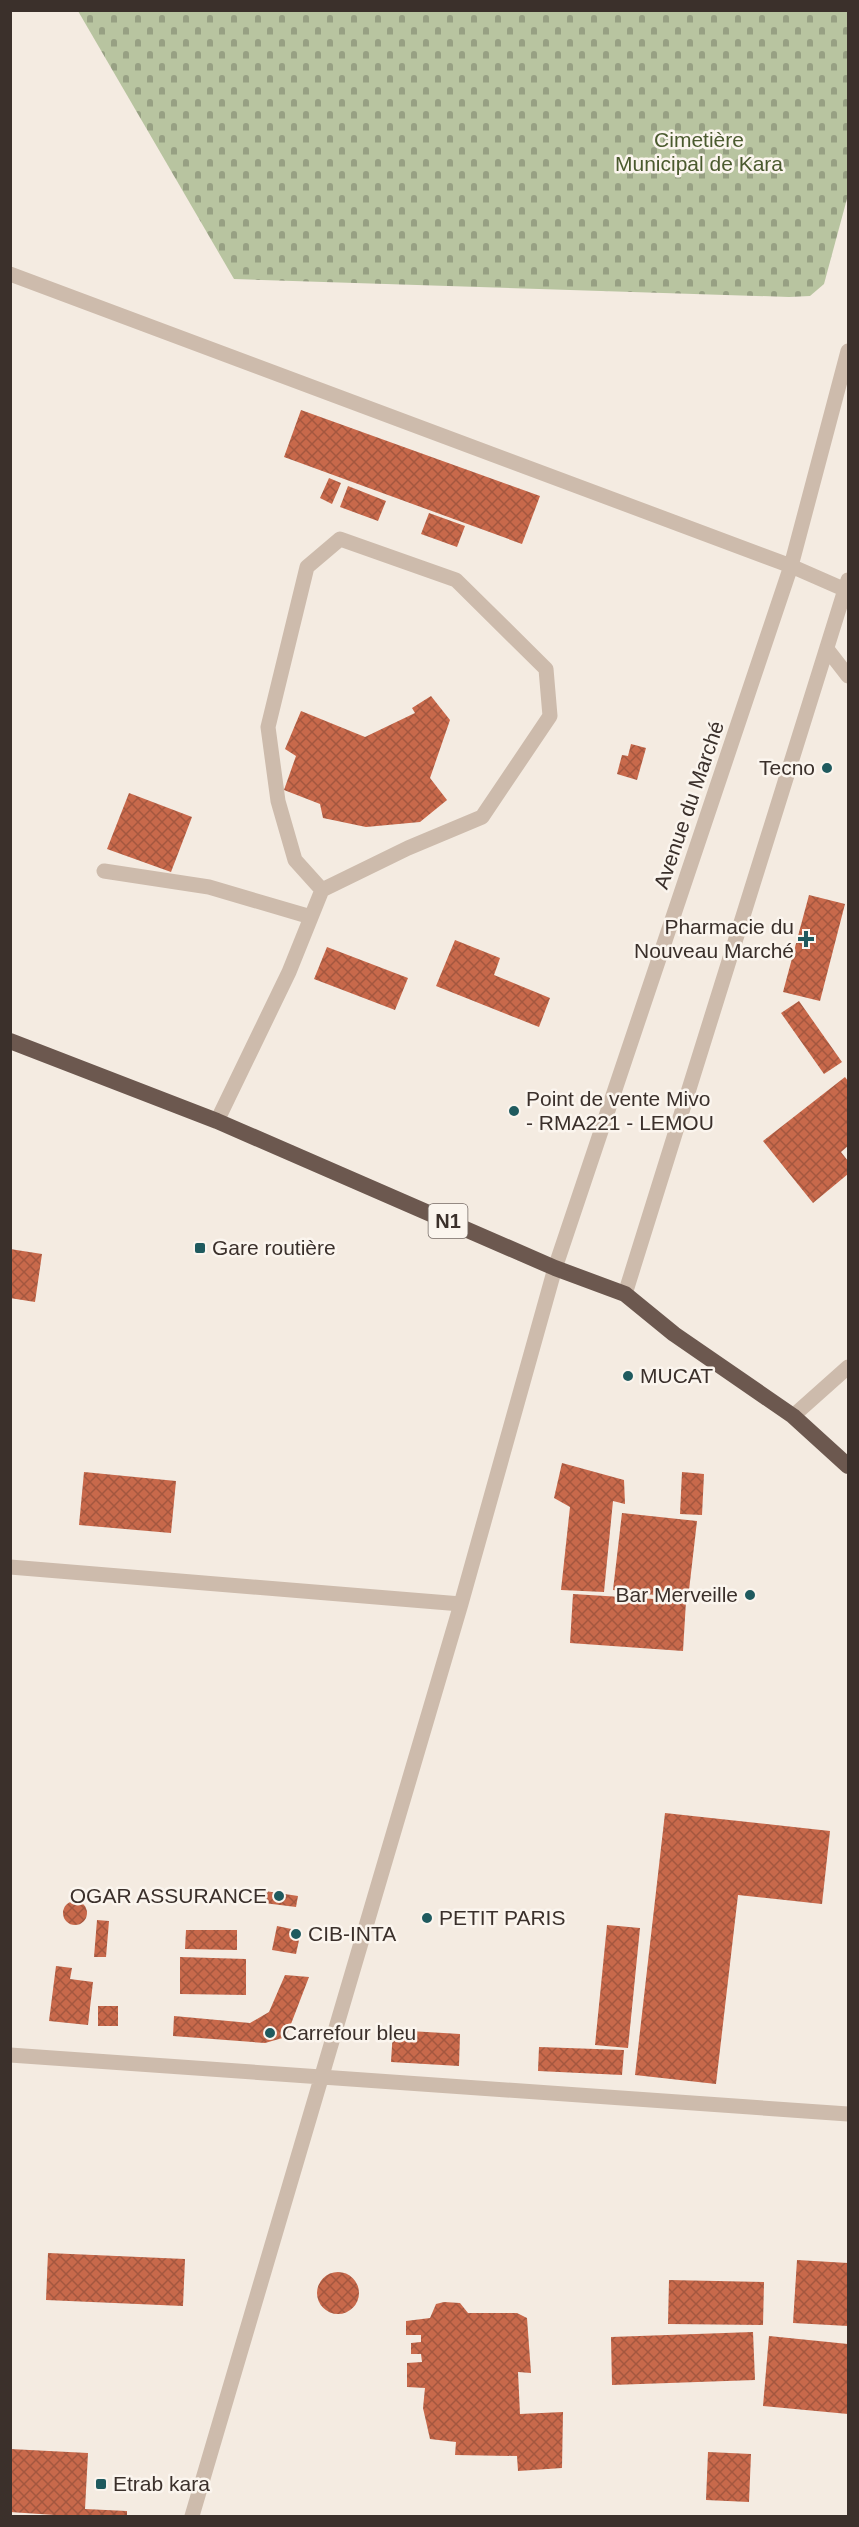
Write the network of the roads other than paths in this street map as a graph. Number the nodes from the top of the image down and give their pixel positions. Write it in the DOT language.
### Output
graph roads {
  1 [pos="10,274"];
  2 [pos="849,351"];
  3 [pos="791,566"];
  4 [pos="848,588"];
  5 [pos="827,649"];
  6 [pos="849,676"];
  7 [pos="104,871"];
  8 [pos="322,890"];
  9 [pos="311,917"];
  10 [pos="10,1041"];
  11 [pos="217,1121"];
  12 [pos="555,1268"];
  13 [pos="625,1294"];
  14 [pos="849,1368"];
  15 [pos="793,1416"];
  16 [pos="849,1466"];
  17 [pos="10,1568"];
  18 [pos="461,1604"];
  19 [pos="10,2055"];
  20 [pos="323,2078"];
  21 [pos="849,2114"];
  22 [pos="192,2517"];
  1 -- 3 [label="street"];
  2 -- 3 [label="street, Avenue du Marché"];
  3 -- 4 [label="street"];
  3 -- 12 [label="street, Avenue du Marché"];
  4 -- 5 [label="street"];
  5 -- 6 [label="street"];
  5 -- 13 [label="street"];
  7 -- 9 [label="street"];
  8 -- 8 [label="street"];
  8 -- 9 [label="street"];
  9 -- 11 [label="street"];
  10 -- 11 [label="highway, N1"];
  11 -- 12 [label="highway, N1"];
  12 -- 13 [label="highway, N1"];
  12 -- 18 [label="street, Avenue du Marché"];
  13 -- 15 [label="highway, N1"];
  14 -- 15 [label="street"];
  15 -- 16 [label="highway, N1"];
  17 -- 18 [label="street"];
  18 -- 20 [label="street, Avenue du Marché"];
  19 -- 20 [label="street"];
  20 -- 21 [label="street"];
  20 -- 22 [label="street, Avenue du Marché"];
}
